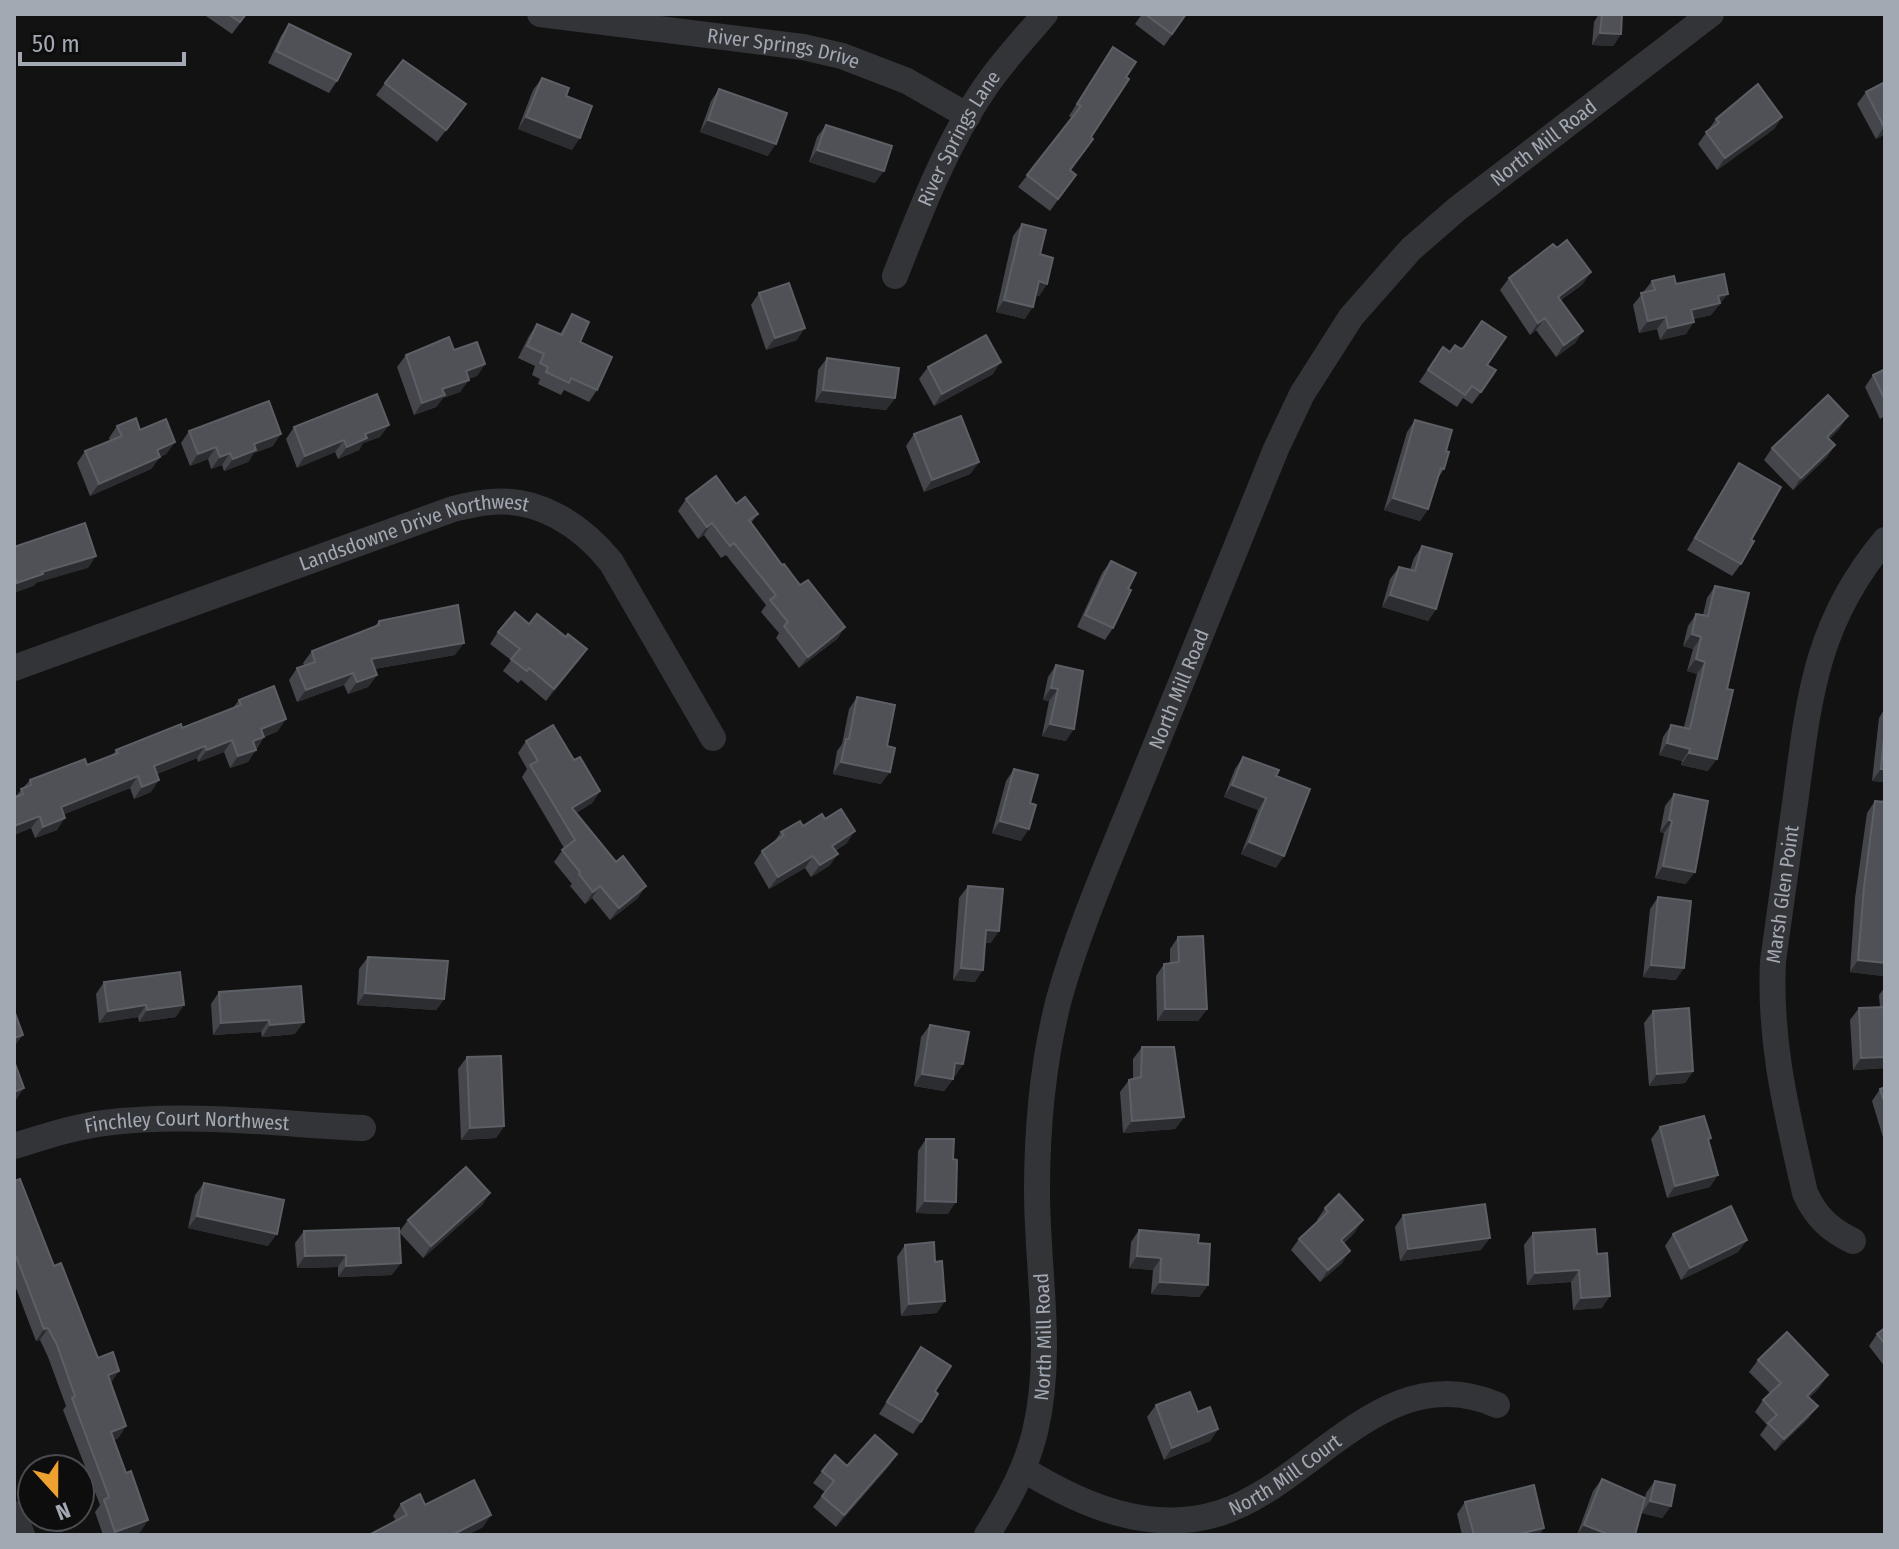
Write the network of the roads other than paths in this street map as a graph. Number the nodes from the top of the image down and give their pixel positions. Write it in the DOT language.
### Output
graph roads {
  1 [pos="540,14"];
  2 [pos="1045,14"];
  3 [pos="1711,14"];
  4 [pos="968,116"];
  5 [pos="895,276"];
  6 [pos="1885,540"];
  7 [pos="14,668"];
  8 [pos="713,738"];
  9 [pos="363,1128"];
  10 [pos="14,1146"];
  11 [pos="1853,1241"];
  12 [pos="1497,1405"];
  13 [pos="1023,1469"];
  14 [pos="14,1514"];
  15 [pos="22,1535"];
  16 [pos="987,1535"];
  1 -- 4 [label="street, River Springs Drive"];
  2 -- 4 [label="street, River Springs Lane"];
  3 -- 13 [label="street, North Mill Road"];
  4 -- 5 [label="street, River Springs Lane"];
  6 -- 11 [label="street, Marsh Glen Point"];
  7 -- 8 [label="street, Landsdowne Drive Northwest"];
  9 -- 10 [label="street, Finchley Court Northwest"];
  12 -- 13 [label="street, North Mill Court"];
  13 -- 16 [label="street, North Mill Road"];
  14 -- 15 [label="street"];
}
